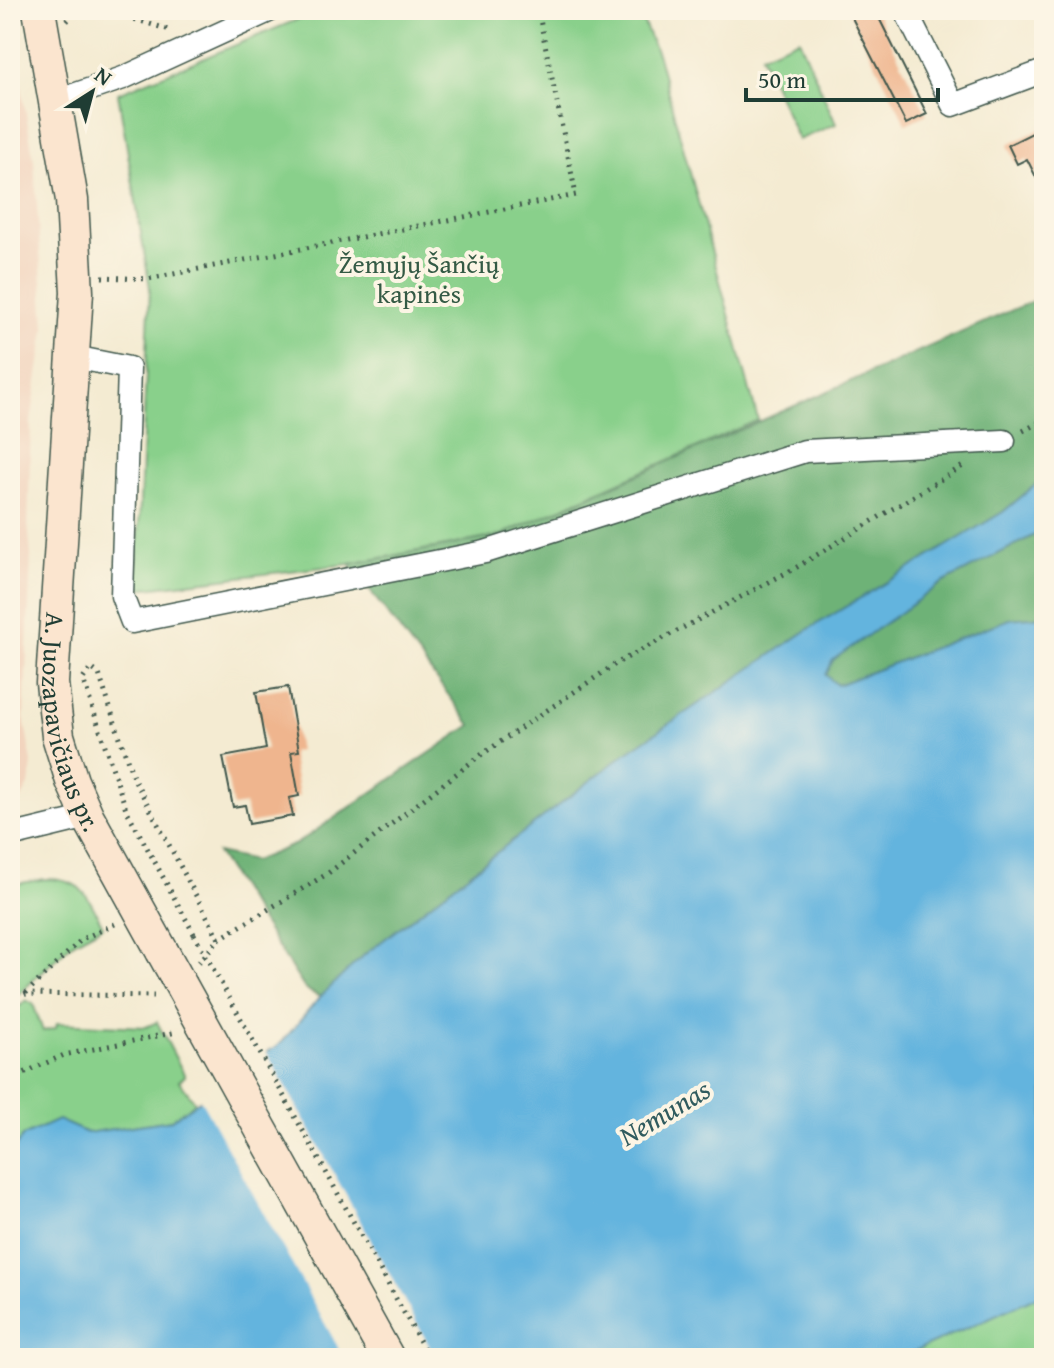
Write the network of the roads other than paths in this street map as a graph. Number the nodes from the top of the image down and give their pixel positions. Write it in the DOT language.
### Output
graph roads {
  1 [pos="39,10"];
  2 [pos="271,10"];
  3 [pos="905,10"];
  4 [pos="1044,71"];
  5 [pos="56,101"];
  6 [pos="74,357"];
  7 [pos="1004,441"];
  8 [pos="88,817"];
  9 [pos="10,836"];
  10 [pos="388,1358"];
  1 -- 5 [label="main road, A. Juozapavičiaus pr."];
  2 -- 5 [label="street"];
  3 -- 4 [label="street"];
  5 -- 6 [label="main road, A. Juozapavičiaus pr."];
  6 -- 7 [label="street"];
  6 -- 8 [label="main road, A. Juozapavičiaus pr."];
  8 -- 9 [label="street"];
  8 -- 10 [label="main road, A. Juozapavičiaus pr., bridge"];
}
